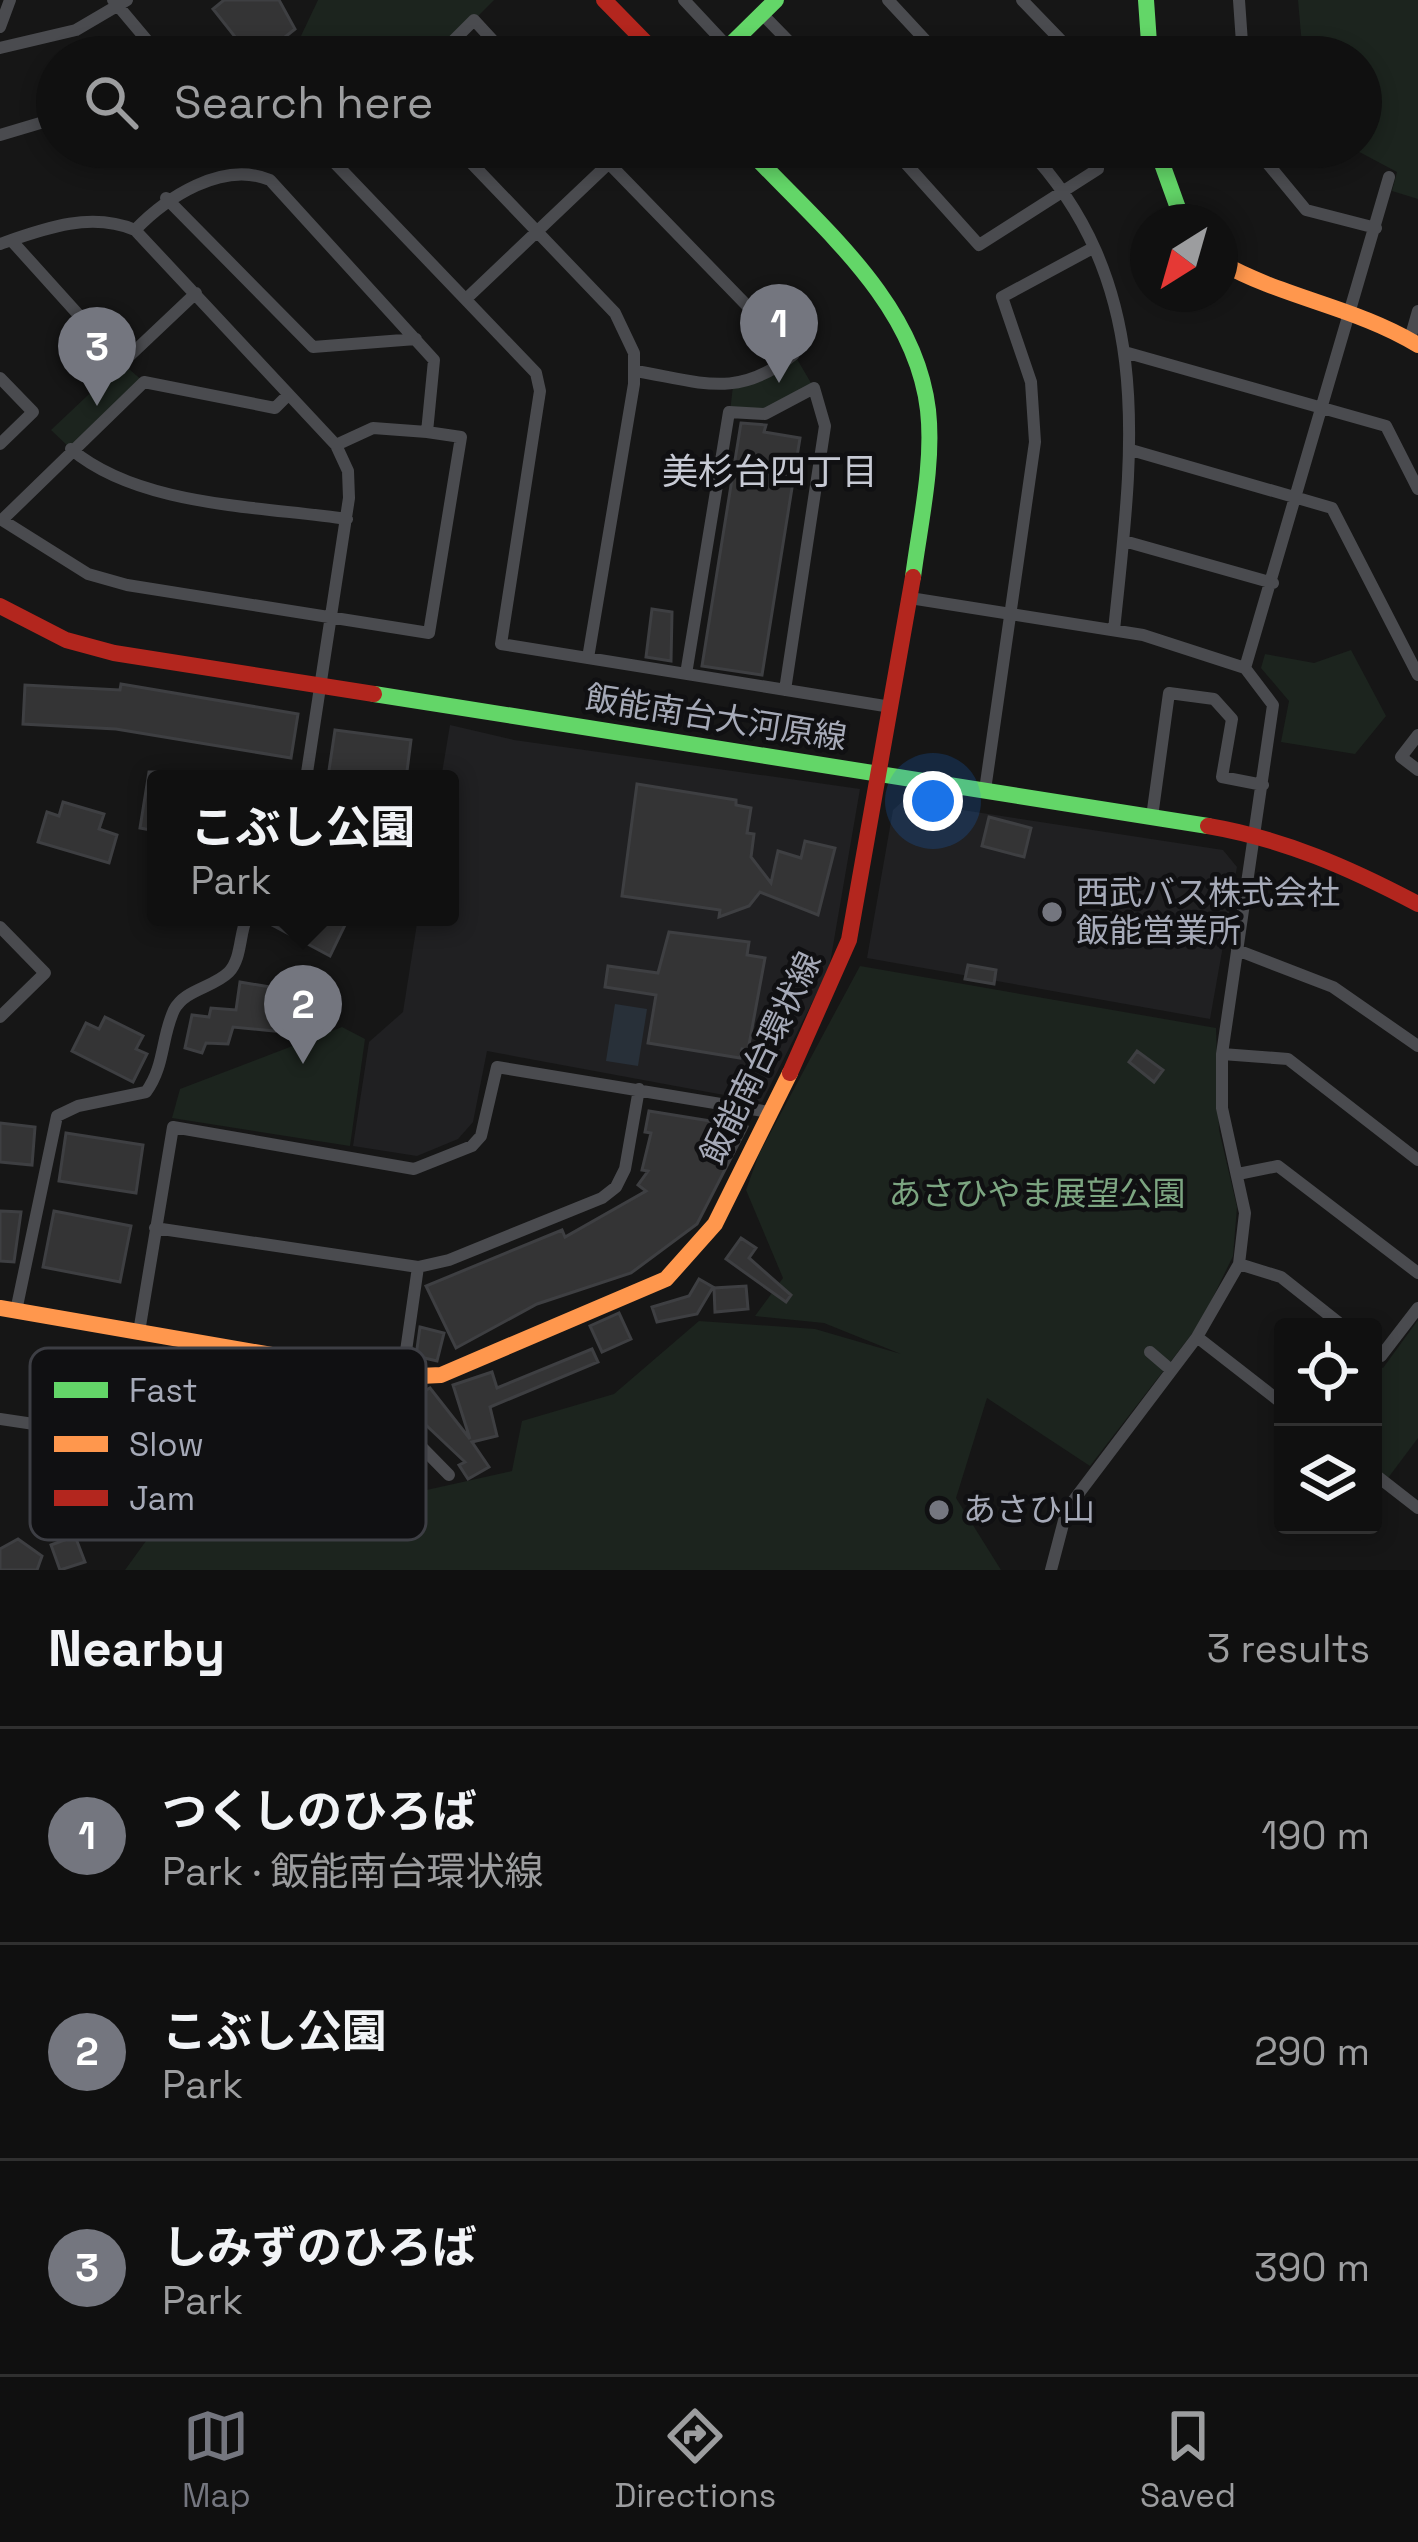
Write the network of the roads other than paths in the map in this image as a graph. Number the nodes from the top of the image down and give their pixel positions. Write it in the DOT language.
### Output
graph roads {
  1 [pos="10,0"];
  2 [pos="604,0"];
  3 [pos="776,0"];
  4 [pos="888,0"];
  5 [pos="1022,0"];
  6 [pos="1146,0"];
  7 [pos="1239,0"];
  8 [pos="686,1"];
  9 [pos="119,2"];
  10 [pos="762,14"];
  11 [pos="0,27"];
  12 [pos="51,36"];
  13 [pos="145,36"];
  14 [pos="458,36"];
  15 [pos="489,36"];
  16 [pos="639,36"];
  17 [pos="711,36"];
  18 [pos="739,36"];
  19 [pos="783,36"];
  20 [pos="921,36"];
  21 [pos="1057,36"];
  22 [pos="1149,36"];
  23 [pos="1242,36"];
  24 [pos="36,39"];
  25 [pos="0,48"];
  26 [pos="36,124"];
  27 [pos="0,135"];
  28 [pos="340,168"];
  29 [pos="476,168"];
  30 [pos="604,168"];
  31 [pos="614,168"];
  32 [pos="766,168"];
  33 [pos="910,168"];
  34 [pos="1043,168"];
  35 [pos="1098,168"];
  36 [pos="1161,168"];
  37 [pos="1272,168"];
  38 [pos="1389,177"];
  39 [pos="1062,192"];
  40 [pos="166,198"];
  41 [pos="1175,204"];
  42 [pos="1376,228"];
  43 [pos="135,230"];
  44 [pos="537,232"];
  45 [pos="5,242"];
  46 [pos="1091,249"];
  47 [pos="1238,273"];
  48 [pos="196,293"];
  49 [pos="467,298"];
  50 [pos="1418,311"];
  51 [pos="1351,314"];
  52 [pos="416,339"];
  53 [pos="1414,342"];
  54 [pos="1128,353"];
  55 [pos="636,371"];
  56 [pos="0,378"];
  57 [pos="288,395"];
  58 [pos="1324,410"];
  59 [pos="428,432"];
  60 [pos="0,444"];
  61 [pos="337,445"];
  62 [pos="71,449"];
  63 [pos="1132,450"];
  64 [pos="1418,489"];
  65 [pos="1299,498"];
  66 [pos="346,519"];
  67 [pos="1124,541"];
  68 [pos="1273,583"];
  69 [pos="910,598"];
  70 [pos="0,606"];
  71 [pos="1012,613"];
  72 [pos="331,620"];
  73 [pos="1114,630"];
  74 [pos="588,658"];
  75 [pos="1245,668"];
  76 [pos="686,674"];
  77 [pos="1418,674"];
  78 [pos="320,688"];
  79 [pos="785,690"];
  80 [pos="891,707"];
  81 [pos="1418,735"];
  82 [pos="307,770"];
  83 [pos="1418,770"];
  84 [pos="879,773"];
  85 [pos="1263,785"];
  86 [pos="986,790"];
  87 [pos="1152,817"];
  88 [pos="1256,834"];
  89 [pos="1418,904"];
  90 [pos="245,926"];
  91 [pos="0,927"];
  92 [pos="1238,950"];
  93 [pos="0,1017"];
  94 [pos="1418,1046"];
  95 [pos="1222,1054"];
  96 [pos="639,1089"];
  97 [pos="769,1112"];
  98 [pos="1418,1160"];
  99 [pos="1238,1174"];
  100 [pos="155,1228"];
  101 [pos="1239,1264"];
  102 [pos="418,1267"];
  103 [pos="1418,1273"];
  104 [pos="1418,1308"];
  105 [pos="8,1309"];
  106 [pos="1333,1318"];
  107 [pos="139,1333"];
  108 [pos="1197,1337"];
  109 [pos="228,1348"];
  110 [pos="404,1348"];
  111 [pos="1150,1352"];
  112 [pos="1382,1355"];
  113 [pos="1171,1370"];
  114 [pos="426,1376"];
  115 [pos="1274,1397"];
  116 [pos="0,1419"];
  117 [pos="30,1424"];
  118 [pos="426,1452"];
  119 [pos="449,1475"];
  120 [pos="1382,1480"];
  121 [pos="1418,1508"];
  122 [pos="1052,1570"];
  1 -- 11 [label="street"];
  2 -- 16 [label="street"];
  3 -- 10 [label="street"];
  4 -- 20 [label="street"];
  5 -- 21 [label="street"];
  6 -- 22 [label="street"];
  7 -- 23 [label="street"];
  8 -- 17 [label="street"];
  9 -- 12 [label="street"];
  9 -- 13 [label="street"];
  10 -- 18 [label="street"];
  10 -- 19 [label="street"];
  14 -- 15 [label="street"];
  24 -- 25 [label="street"];
  26 -- 27 [label="street"];
  28 -- 49 [label="street"];
  29 -- 44 [label="street"];
  30 -- 44 [label="street"];
  31 -- 55 [label="street"];
  32 -- 69 [label="street, 飯能南台環状線"];
  33 -- 39 [label="street"];
  34 -- 39 [label="street"];
  35 -- 39 [label="street"];
  36 -- 41 [label="street"];
  37 -- 42 [label="street"];
  38 -- 42 [label="street"];
  39 -- 46 [label="street"];
  40 -- 43 [label="street"];
  40 -- 52 [label="street"];
  40 -- 52 [label="street"];
  42 -- 51 [label="street"];
  43 -- 45 [label="street"];
  43 -- 48 [label="street"];
  44 -- 49 [label="street"];
  44 -- 55 [label="street"];
  45 -- 48 [label="street"];
  46 -- 54 [label="street"];
  46 -- 71 [label="street"];
  47 -- 51 [label="street"];
  48 -- 57 [label="street"];
  49 -- 74 [label="street"];
  50 -- 53 [label="street"];
  51 -- 53 [label="street"];
  51 -- 58 [label="street"];
  52 -- 59 [label="street"];
  54 -- 58 [label="street"];
  54 -- 63 [label="street"];
  55 -- 74 [label="street"];
  56 -- 60 [label="street"];
  57 -- 61 [label="street"];
  57 -- 62 [label="street"];
  58 -- 64 [label="street"];
  58 -- 65 [label="street"];
  59 -- 61 [label="street"];
  59 -- 72 [label="street"];
  61 -- 66 [label="street"];
  62 -- 66 [label="street"];
  62 -- 72 [label="street"];
  63 -- 65 [label="street"];
  63 -- 67 [label="street"];
  65 -- 68 [label="street"];
  65 -- 77 [label="street"];
  66 -- 72 [label="street"];
  67 -- 68 [label="street"];
  67 -- 73 [label="street"];
  68 -- 75 [label="street"];
  69 -- 71 [label="street"];
  69 -- 80 [label="street, 飯能南台環状線"];
  70 -- 78 [label="street, 飯能南台大河原線"];
  71 -- 73 [label="street"];
  71 -- 86 [label="street"];
  72 -- 78 [label="street"];
  73 -- 75 [label="street"];
  74 -- 76 [label="street"];
  75 -- 85 [label="street"];
  76 -- 79 [label="street"];
  76 -- 79 [label="street"];
  78 -- 82 [label="street"];
  78 -- 84 [label="street, 飯能南台大河原線"];
  79 -- 80 [label="street"];
  80 -- 84 [label="street, 飯能南台環状線"];
  81 -- 83 [label="street"];
  84 -- 86 [label="street, 飯能南台大河原線"];
  84 -- 97 [label="street, 飯能南台環状線"];
  85 -- 87 [label="street"];
  85 -- 88 [label="street"];
  86 -- 87 [label="street, 飯能南台大河原線"];
  87 -- 88 [label="street, 飯能南台大河原線"];
  88 -- 89 [label="street, 飯能南台大河原線"];
  88 -- 92 [label="street"];
  90 -- 105 [label="street"];
  91 -- 93 [label="street"];
  92 -- 94 [label="street"];
  92 -- 95 [label="street"];
  95 -- 98 [label="street"];
  95 -- 99 [label="street"];
  96 -- 97 [label="street"];
  96 -- 100 [label="street"];
  96 -- 102 [label="street"];
  97 -- 114 [label="street, 飯能南台環状線"];
  99 -- 101 [label="street"];
  99 -- 103 [label="street"];
  100 -- 102 [label="street"];
  100 -- 107 [label="street"];
  101 -- 106 [label="street"];
  101 -- 108 [label="street"];
  102 -- 110 [label="street"];
  104 -- 112 [label="street"];
  105 -- 107 [label="street, 飯能南台環状線"];
  107 -- 109 [label="street, 飯能南台環状線"];
  108 -- 113 [label="street"];
  108 -- 115 [label="street"];
  111 -- 113 [label="street"];
  113 -- 122 [label="street"];
  116 -- 117 [label="street"];
  118 -- 119 [label="street"];
  120 -- 121 [label="street"];
}
